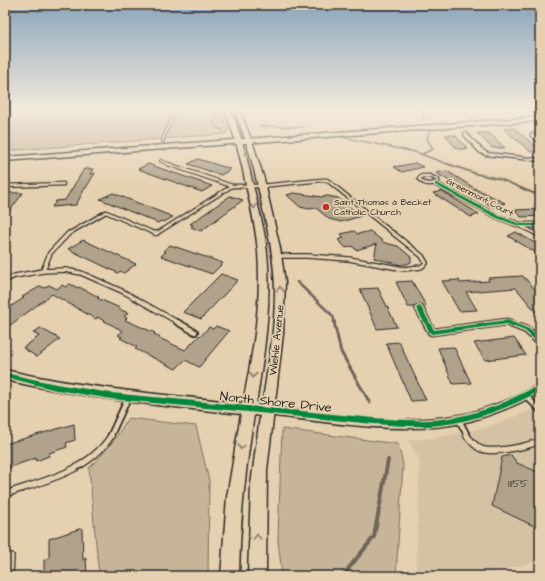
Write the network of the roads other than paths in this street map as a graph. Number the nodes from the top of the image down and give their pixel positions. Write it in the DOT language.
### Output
graph roads {
  1 [pos="163,136"];
  2 [pos="260,136"];
  3 [pos="263,136"];
  4 [pos="467,136"];
  5 [pos="249,137"];
  6 [pos="239,138"];
  7 [pos="162,141"];
  8 [pos="5,154"];
  9 [pos="5,159"];
  10 [pos="161,160"];
  11 [pos="540,160"];
  12 [pos="63,184"];
  13 [pos="436,184"];
  14 [pos="5,186"];
  15 [pos="232,186"];
  16 [pos="250,186"];
  17 [pos="262,186"];
  18 [pos="519,225"];
  19 [pos="540,225"];
  20 [pos="540,236"];
  21 [pos="278,256"];
  22 [pos="43,271"];
  23 [pos="5,280"];
  24 [pos="420,308"];
  25 [pos="195,332"];
  26 [pos="540,342"];
  27 [pos="5,375"];
  28 [pos="540,388"];
  29 [pos="526,396"];
  30 [pos="129,398"];
  31 [pos="248,409"];
  32 [pos="540,410"];
  33 [pos="267,411"];
  34 [pos="458,419"];
  35 [pos="540,440"];
  36 [pos="5,494"];
  37 [pos="11,556"];
  38 [pos="10,576"];
  39 [pos="230,576"];
  40 [pos="258,576"];
  1 -- 7 [label="lane"];
  2 -- 5 [label="main road"];
  3 -- 5 [label="main road"];
  4 -- 11 [label="street"];
  5 -- 6 [label="main road"];
  5 -- 17 [label="main road, Wiehle Avenue"];
  6 -- 7 [label="main road"];
  6 -- 9 [label="main road"];
  6 -- 16 [label="main road, Wiehle Avenue"];
  7 -- 8 [label="main road"];
  10 -- 15 [label="lane"];
  12 -- 14 [label="lane"];
  13 -- 13 [label="lane"];
  13 -- 18 [label="street, Greenmont Court"];
  15 -- 16 [label="lane"];
  15 -- 22 [label="lane"];
  16 -- 17 [label="lane"];
  16 -- 31 [label="main road, Wiehle Avenue, one-way"];
  17 -- 21 [label="main road, Wiehle Avenue"];
  17 -- 21 [label="lane"];
  18 -- 19 [label="street, Greenmont Court"];
  18 -- 20 [label="lane"];
  33 -- 21 [label="main road, Wiehle Avenue, one-way"];
  22 -- 23 [label="lane"];
  22 -- 25 [label="lane"];
  24 -- 26 [label="street"];
  27 -- 30 [label="main road, North Shore Drive"];
  28 -- 29 [label="street, North Shore Drive"];
  29 -- 32 [label="lane"];
  29 -- 34 [label="street, North Shore Drive"];
  30 -- 31 [label="main road, North Shore Drive"];
  30 -- 36 [label="lane"];
  31 -- 33 [label="main road, North Shore Drive"];
  31 -- 39 [label="main road, Wiehle Avenue, one-way"];
  33 -- 34 [label="street, North Shore Drive"];
  40 -- 33 [label="main road, Wiehle Avenue, one-way"];
  34 -- 35 [label="lane"];
  37 -- 38 [label="lane"];
}
